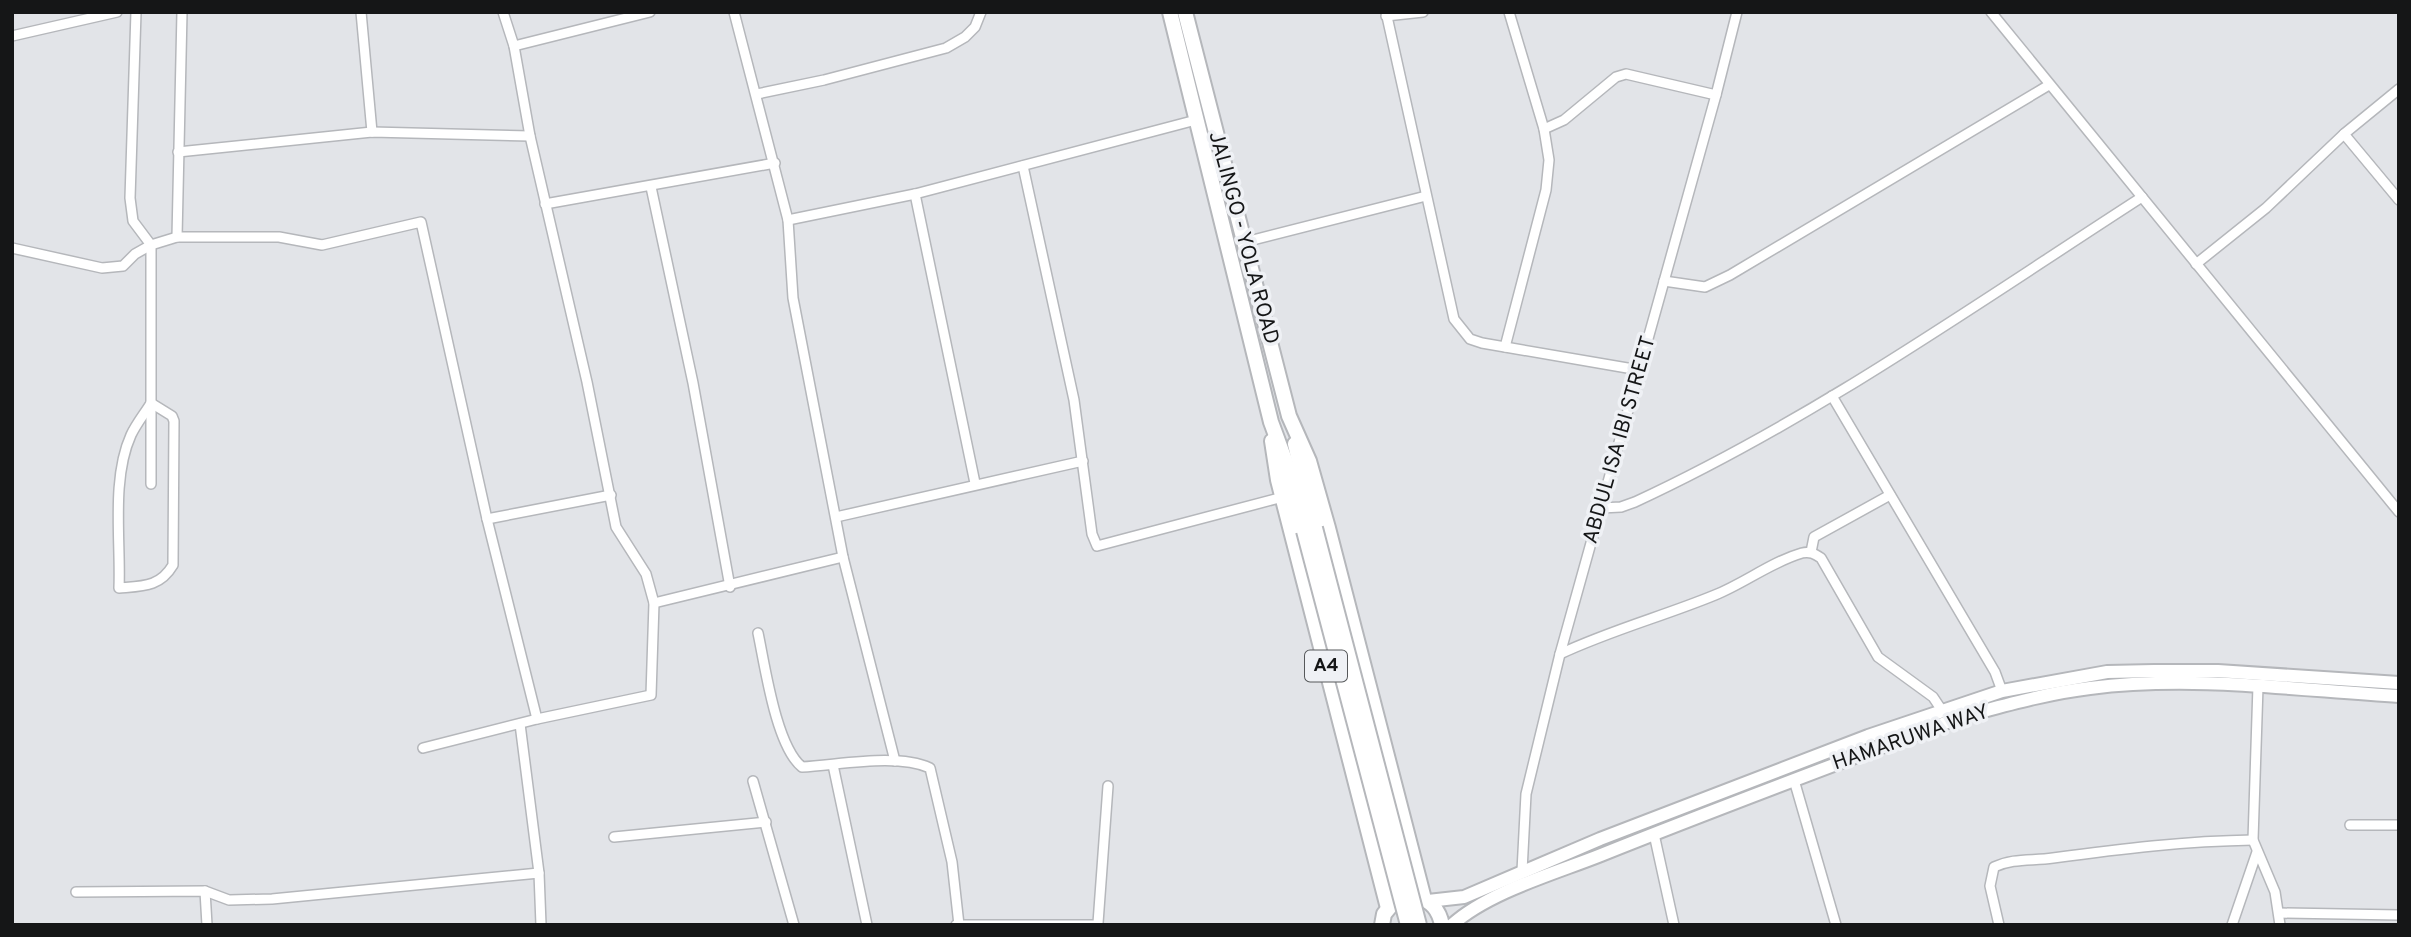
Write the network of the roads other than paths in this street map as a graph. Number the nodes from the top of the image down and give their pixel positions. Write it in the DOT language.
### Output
graph roads {
  1 [pos="117,12"];
  2 [pos="136,12"];
  3 [pos="182,12"];
  4 [pos="361,12"];
  5 [pos="503,12"];
  6 [pos="650,12"];
  7 [pos="734,12"];
  8 [pos="981,12"];
  9 [pos="1170,12"];
  10 [pos="1185,12"];
  11 [pos="1423,12"];
  12 [pos="1509,12"];
  13 [pos="1737,12"];
  14 [pos="1991,12"];
  15 [pos="1386,14"];
  16 [pos="12,36"];
  17 [pos="514,46"];
  18 [pos="2049,85"];
  19 [pos="2399,89"];
  20 [pos="757,94"];
  21 [pos="1716,95"];
  22 [pos="1196,120"];
  23 [pos="1544,129"];
  24 [pos="372,132"];
  25 [pos="2344,134"];
  26 [pos="530,136"];
  27 [pos="178,152"];
  28 [pos="775,163"];
  29 [pos="1023,166"];
  30 [pos="651,187"];
  31 [pos="915,194"];
  32 [pos="1426,196"];
  33 [pos="2142,197"];
  34 [pos="2399,200"];
  35 [pos="545,204"];
  36 [pos="788,220"];
  37 [pos="177,237"];
  38 [pos="1245,242"];
  39 [pos="151,245"];
  40 [pos="12,248"];
  41 [pos="2196,264"];
  42 [pos="1664,281"];
  43 [pos="1505,347"];
  44 [pos="1639,370"];
  45 [pos="1832,396"];
  46 [pos="151,403"];
  47 [pos="1289,416"];
  48 [pos="1272,422"];
  49 [pos="1083,461"];
  50 [pos="151,484"];
  51 [pos="975,484"];
  52 [pos="611,495"];
  53 [pos="1889,495"];
  54 [pos="1283,497"];
  55 [pos="1601,508"];
  56 [pos="2399,512"];
  57 [pos="836,517"];
  58 [pos="487,519"];
  59 [pos="1309,529"];
  60 [pos="1811,552"];
  61 [pos="843,557"];
  62 [pos="730,587"];
  63 [pos="654,603"];
  64 [pos="758,633"];
  65 [pos="1560,654"];
  66 [pos="2399,683"];
  67 [pos="2258,686"];
  68 [pos="2001,691"];
  69 [pos="2399,696"];
  70 [pos="1941,709"];
  71 [pos="537,719"];
  72 [pos="520,724"];
  73 [pos="423,748"];
  74 [pos="895,761"];
  75 [pos="833,765"];
  76 [pos="1794,780"];
  77 [pos="753,781"];
  78 [pos="1108,786"];
  79 [pos="766,822"];
  80 [pos="2350,825"];
  81 [pos="2399,825"];
  82 [pos="1654,834"];
  83 [pos="614,837"];
  84 [pos="2253,840"];
  85 [pos="2257,852"];
  86 [pos="1522,871"];
  87 [pos="539,873"];
  88 [pos="205,891"];
  89 [pos="76,892"];
  90 [pos="1426,900"];
  91 [pos="1388,908"];
  92 [pos="2279,913"];
  93 [pos="2399,915"];
  94 [pos="1098,924"];
  95 [pos="207,925"];
  96 [pos="541,925"];
  97 [pos="794,925"];
  98 [pos="866,925"];
  99 [pos="957,925"];
  100 [pos="1382,925"];
  101 [pos="1408,925"];
  102 [pos="1419,925"];
  103 [pos="1442,925"];
  104 [pos="1452,925"];
  105 [pos="1674,925"];
  106 [pos="1836,925"];
  107 [pos="1999,925"];
  108 [pos="2232,925"];
  109 [pos="2280,925"];
  1 -- 16 [label="street"];
  2 -- 39 [label="street"];
  3 -- 27 [label="street"];
  4 -- 24 [label="street"];
  5 -- 17 [label="street"];
  6 -- 17 [label="street"];
  7 -- 20 [label="street"];
  8 -- 20 [label="street"];
  9 -- 22 [label="highway, A4"];
  10 -- 38 [label="highway, JALINGO - YOLA ROAD / A4"];
  11 -- 15 [label="street"];
  12 -- 23 [label="street"];
  13 -- 21 [label="street, ABDUL ISA IBI STREET"];
  14 -- 18 [label="street"];
  15 -- 32 [label="street"];
  17 -- 26 [label="street"];
  18 -- 33 [label="street"];
  18 -- 42 [label="street"];
  19 -- 25 [label="street"];
  20 -- 28 [label="street"];
  21 -- 23 [label="street"];
  21 -- 42 [label="street, ABDUL ISA IBI STREET"];
  22 -- 29 [label="street"];
  22 -- 48 [label="highway, A4"];
  23 -- 43 [label="street"];
  24 -- 26 [label="street"];
  24 -- 27 [label="street"];
  25 -- 34 [label="street"];
  25 -- 41 [label="street"];
  26 -- 35 [label="street"];
  27 -- 37 [label="street"];
  28 -- 30 [label="street"];
  28 -- 36 [label="street"];
  29 -- 31 [label="street"];
  29 -- 49 [label="street"];
  30 -- 35 [label="street"];
  30 -- 62 [label="street"];
  31 -- 36 [label="street"];
  31 -- 51 [label="street"];
  32 -- 38 [label="street"];
  32 -- 43 [label="street"];
  33 -- 41 [label="street"];
  33 -- 45 [label="street"];
  35 -- 52 [label="street"];
  36 -- 57 [label="street"];
  37 -- 39 [label="street"];
  37 -- 58 [label="street"];
  38 -- 47 [label="highway, JALINGO - YOLA ROAD / A4"];
  39 -- 40 [label="street"];
  39 -- 46 [label="street"];
  41 -- 56 [label="street"];
  42 -- 44 [label="street, ABDUL ISA IBI STREET"];
  43 -- 44 [label="street"];
  44 -- 55 [label="street, ABDUL ISA IBI STREET"];
  45 -- 53 [label="street"];
  45 -- 55 [label="street"];
  46 -- 46 [label="street"];
  46 -- 50 [label="street"];
  47 -- 59 [label="highway, A4"];
  47 -- 90 [label="highway, JALINGO - YOLA ROAD / A4"];
  48 -- 54 [label="highway, A4"];
  48 -- 59 [label="highway, A4"];
  49 -- 51 [label="street"];
  49 -- 54 [label="street"];
  51 -- 57 [label="street"];
  52 -- 58 [label="street"];
  52 -- 63 [label="street"];
  53 -- 60 [label="street"];
  53 -- 68 [label="street"];
  54 -- 91 [label="highway, A4"];
  55 -- 65 [label="street, ABDUL ISA IBI STREET"];
  57 -- 61 [label="street"];
  58 -- 71 [label="street"];
  59 -- 101 [label="highway, A4, bridge"];
  59 -- 102 [label="highway, A4, bridge"];
  60 -- 65 [label="street"];
  60 -- 70 [label="street"];
  61 -- 62 [label="street"];
  61 -- 74 [label="street"];
  62 -- 63 [label="street"];
  63 -- 71 [label="street"];
  64 -- 75 [label="street"];
  65 -- 86 [label="street, ABDUL ISA IBI STREET"];
  66 -- 68 [label="main road"];
  67 -- 69 [label="main road, HAMARUWA WAY"];
  67 -- 76 [label="main road, HAMARUWA WAY"];
  67 -- 84 [label="street"];
  68 -- 70 [label="main road"];
  70 -- 86 [label="main road"];
  71 -- 72 [label="street"];
  72 -- 73 [label="street"];
  72 -- 87 [label="street"];
  74 -- 75 [label="street"];
  74 -- 99 [label="street"];
  75 -- 98 [label="street"];
  76 -- 82 [label="main road, HAMARUWA WAY"];
  76 -- 106 [label="street"];
  77 -- 79 [label="street"];
  78 -- 94 [label="street"];
  79 -- 83 [label="street"];
  79 -- 97 [label="street"];
  80 -- 81 [label="street"];
  82 -- 104 [label="main road, HAMARUWA WAY"];
  82 -- 105 [label="street"];
  84 -- 85 [label="street"];
  84 -- 107 [label="street"];
  85 -- 92 [label="street"];
  85 -- 108 [label="street"];
  86 -- 90 [label="main road"];
  87 -- 88 [label="street"];
  87 -- 96 [label="street"];
  88 -- 89 [label="street"];
  88 -- 95 [label="street"];
  90 -- 91 [label="highway"];
  90 -- 103 [label="highway, A4"];
  91 -- 100 [label="highway"];
  92 -- 93 [label="street"];
  92 -- 109 [label="street"];
  94 -- 99 [label="street"];
}
